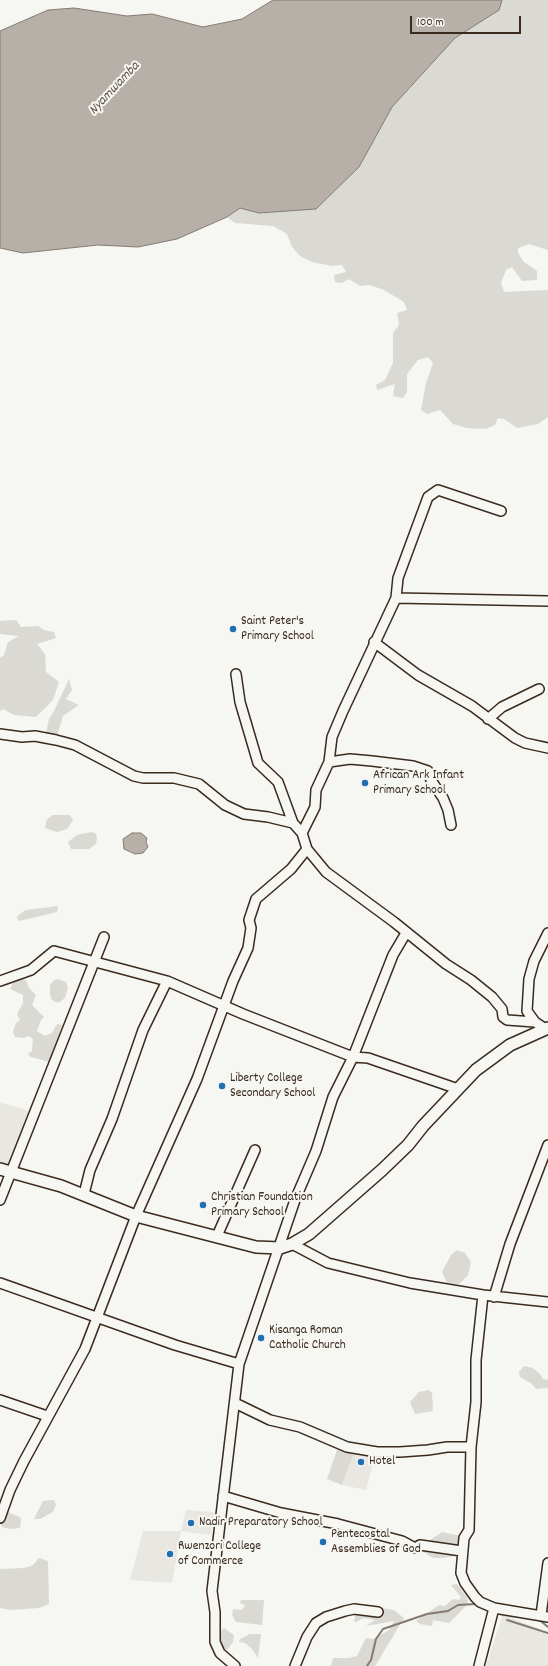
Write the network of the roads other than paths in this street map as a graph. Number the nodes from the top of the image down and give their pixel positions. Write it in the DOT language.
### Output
graph roads {
  1 [pos="501,511"];
  2 [pos="396,598"];
  3 [pos="548,601"];
  4 [pos="374,642"];
  5 [pos="236,674"];
  6 [pos="539,689"];
  7 [pos="488,719"];
  8 [pos="0,734"];
  9 [pos="548,748"];
  10 [pos="329,762"];
  11 [pos="293,823"];
  12 [pos="451,826"];
  13 [pos="302,833"];
  14 [pos="307,849"];
  15 [pos="406,933"];
  16 [pos="548,933"];
  17 [pos="104,937"];
  18 [pos="95,963"];
  19 [pos="0,981"];
  20 [pos="167,981"];
  21 [pos="224,1006"];
  22 [pos="542,1026"];
  23 [pos="353,1057"];
  24 [pos="458,1089"];
  25 [pos="548,1145"];
  26 [pos="255,1150"];
  27 [pos="5,1170"];
  28 [pos="84,1194"];
  29 [pos="0,1200"];
  30 [pos="136,1216"];
  31 [pos="216,1236"];
  32 [pos="292,1244"];
  33 [pos="280,1248"];
  34 [pos="0,1283"];
  35 [pos="483,1295"];
  36 [pos="494,1297"];
  37 [pos="548,1302"];
  38 [pos="98,1316"];
  39 [pos="239,1364"];
  40 [pos="0,1400"];
  41 [pos="235,1403"];
  42 [pos="47,1416"];
  43 [pos="471,1447"];
  44 [pos="223,1496"];
  45 [pos="0,1518"];
  46 [pos="462,1551"];
  47 [pos="548,1563"];
  48 [pos="494,1608"];
  49 [pos="378,1612"];
  50 [pos="545,1616"];
  51 [pos="235,1666"];
  52 [pos="295,1666"];
  53 [pos="479,1666"];
  1 -- 2 [label="street"];
  2 -- 3 [label="street"];
  2 -- 4 [label="street"];
  4 -- 7 [label="street"];
  4 -- 10 [label="street"];
  5 -- 11 [label="street"];
  6 -- 7 [label="street"];
  7 -- 9 [label="street"];
  8 -- 11 [label="street"];
  10 -- 12 [label="street"];
  10 -- 13 [label="street"];
  11 -- 13 [label="street"];
  13 -- 14 [label="street"];
  14 -- 15 [label="street"];
  14 -- 21 [label="street"];
  15 -- 22 [label="street"];
  15 -- 23 [label="street"];
  16 -- 22 [label="street"];
  17 -- 18 [label="street"];
  18 -- 19 [label="street"];
  18 -- 20 [label="street"];
  18 -- 27 [label="street"];
  20 -- 21 [label="street"];
  20 -- 28 [label="street"];
  21 -- 23 [label="street"];
  21 -- 30 [label="street"];
  22 -- 24 [label="street"];
  23 -- 24 [label="street"];
  23 -- 33 [label="street"];
  24 -- 32 [label="street"];
  25 -- 36 [label="street"];
  26 -- 31 [label="street"];
  27 -- 28 [label="street"];
  27 -- 29 [label="street"];
  28 -- 30 [label="street"];
  30 -- 31 [label="street"];
  30 -- 38 [label="street"];
  31 -- 33 [label="street"];
  32 -- 33 [label="street"];
  32 -- 35 [label="street"];
  33 -- 39 [label="street"];
  34 -- 38 [label="street"];
  35 -- 36 [label="street"];
  35 -- 43 [label="street"];
  36 -- 37 [label="street"];
  38 -- 39 [label="street"];
  38 -- 42 [label="street"];
  39 -- 41 [label="street"];
  40 -- 42 [label="street"];
  41 -- 43 [label="street"];
  41 -- 44 [label="street"];
  42 -- 45 [label="street"];
  43 -- 46 [label="street"];
  44 -- 46 [label="street"];
  44 -- 51 [label="street"];
  46 -- 48 [label="street"];
  47 -- 50 [label="street"];
  48 -- 50 [label="street"];
  48 -- 53 [label="street"];
  49 -- 52 [label="street"];
}
